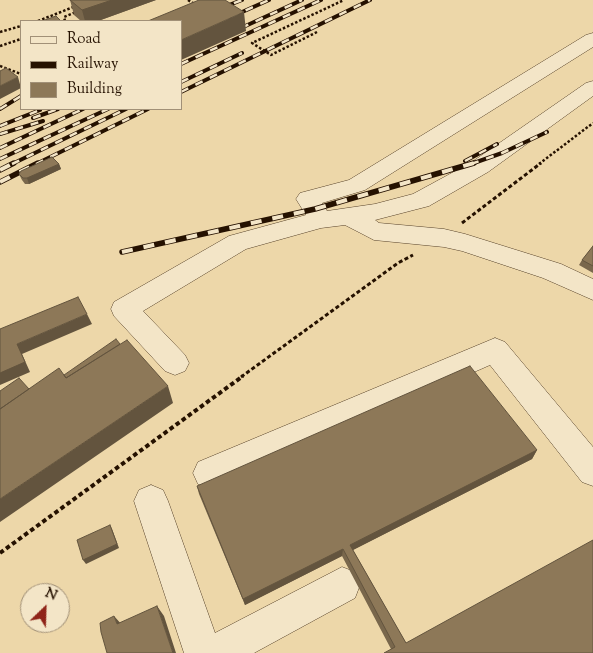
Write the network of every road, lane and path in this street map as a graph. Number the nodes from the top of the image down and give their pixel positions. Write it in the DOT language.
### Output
graph roads {
  1 [pos="188,0"];
  2 [pos="344,0"];
  3 [pos="79,4"];
  4 [pos="203,6"];
  5 [pos="82,9"];
  6 [pos="40,20"];
  7 [pos="65,20"];
  8 [pos="20,26"];
  9 [pos="0,32"];
  10 [pos="317,32"];
  11 [pos="20,39"];
  12 [pos="593,39"];
  13 [pos="0,46"];
  14 [pos="0,66"];
  15 [pos="20,74"];
  16 [pos="593,87"];
  17 [pos="593,124"];
  18 [pos="348,216"];
  19 [pos="321,220"];
  20 [pos="444,238"];
  21 [pos="418,252"];
  22 [pos="593,290"];
  23 [pos="175,364"];
  24 [pos="593,471"];
  25 [pos="209,473"];
  26 [pos="151,501"];
  27 [pos="0,553"];
  28 [pos="342,585"];
  29 [pos="203,653"];
  30 [pos="216,653"];
  1 -- 4 [label="path"];
  2 -- 10 [label="path"];
  3 -- 6 [label="path"];
  5 -- 7 [label="path"];
  8 -- 9 [label="path"];
  11 -- 13 [label="path"];
  12 -- 19 [label="lane"];
  14 -- 15 [label="path"];
  16 -- 18 [label="lane"];
  17 -- 20 [label="path"];
  18 -- 19 [label="lane"];
  18 -- 20 [label="lane"];
  19 -- 23 [label="lane"];
  20 -- 22 [label="lane"];
  21 -- 27 [label="path"];
  24 -- 25 [label="lane"];
  26 -- 29 [label="lane"];
  28 -- 30 [label="lane"];
}
